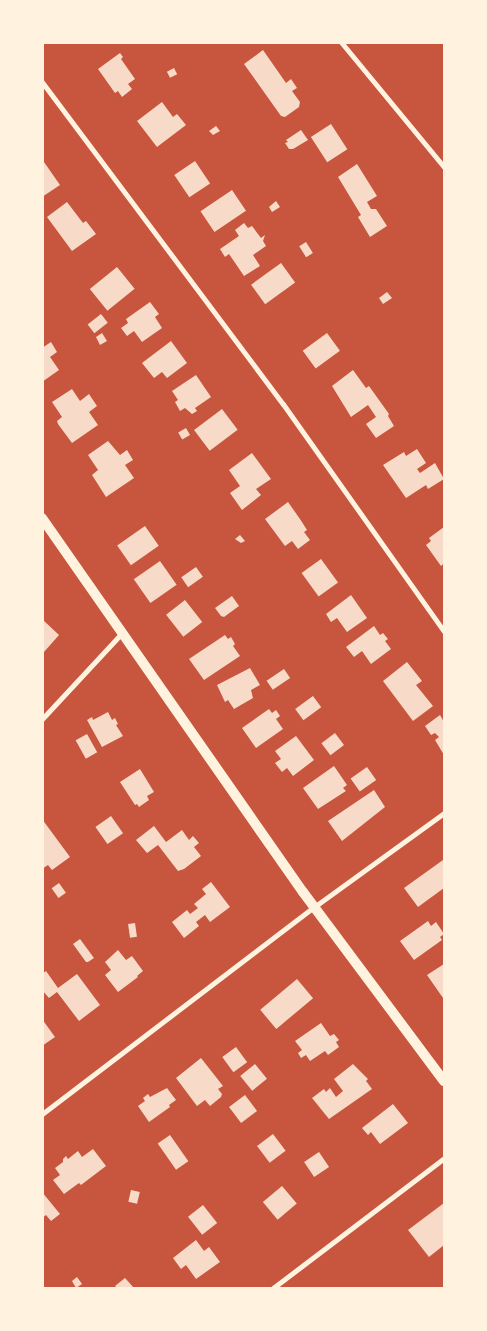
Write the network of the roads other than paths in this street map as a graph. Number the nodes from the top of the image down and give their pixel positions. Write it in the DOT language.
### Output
graph roads {
  1 [pos="341,42"];
  2 [pos="42,82"];
  3 [pos="444,167"];
  4 [pos="42,518"];
  5 [pos="444,631"];
  6 [pos="121,634"];
  7 [pos="42,719"];
  8 [pos="444,813"];
  9 [pos="314,906"];
  10 [pos="444,1081"];
  11 [pos="42,1114"];
  12 [pos="444,1158"];
  13 [pos="273,1288"];
  1 -- 3 [label="street"];
  2 -- 5 [label="street"];
  4 -- 6 [label="main road"];
  6 -- 7 [label="street"];
  6 -- 9 [label="main road"];
  8 -- 9 [label="street"];
  9 -- 10 [label="main road"];
  9 -- 11 [label="street"];
  12 -- 13 [label="street"];
}
